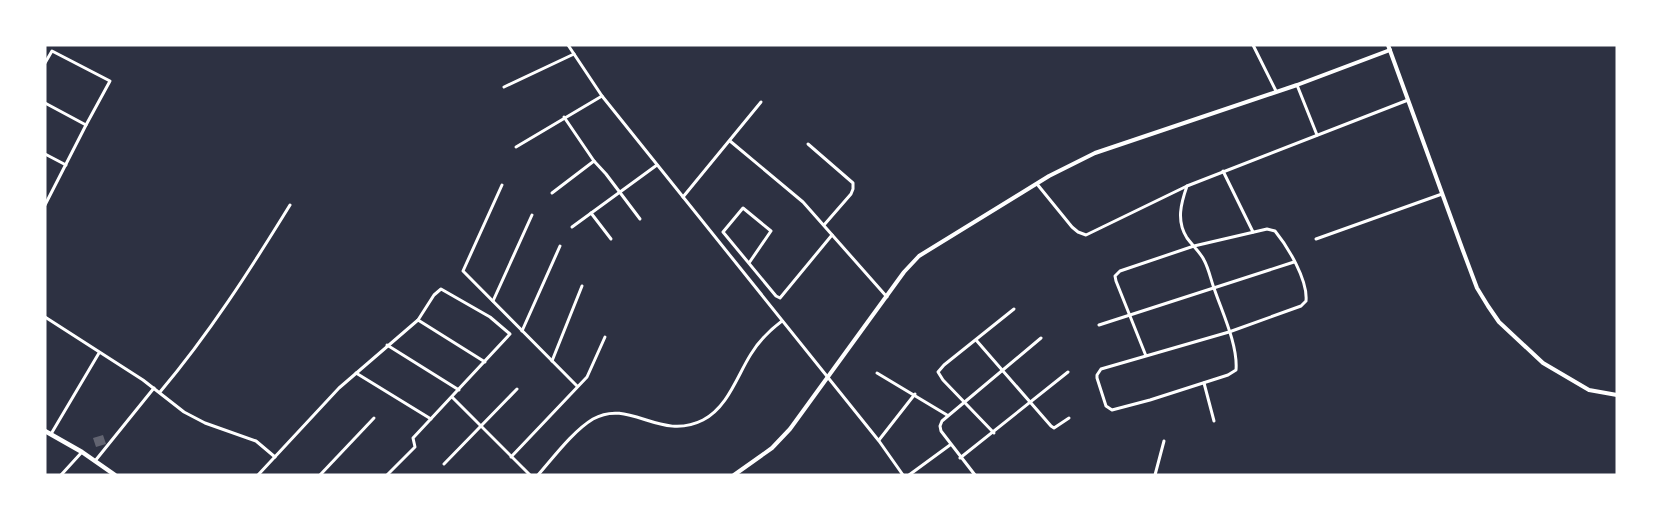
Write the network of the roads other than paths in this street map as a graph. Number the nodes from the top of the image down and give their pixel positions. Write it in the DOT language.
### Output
graph roads {
  1 [pos="568,45"];
  2 [pos="1253,45"];
  3 [pos="1389,47"];
  4 [pos="574,54"];
  5 [pos="45,63"];
  6 [pos="1297,85"];
  7 [pos="504,87"];
  8 [pos="1276,91"];
  9 [pos="602,96"];
  10 [pos="1408,100"];
  11 [pos="761,102"];
  12 [pos="45,103"];
  13 [pos="564,117"];
  14 [pos="86,125"];
  15 [pos="1317,135"];
  16 [pos="730,141"];
  17 [pos="808,144"];
  18 [pos="516,147"];
  19 [pos="45,154"];
  20 [pos="594,161"];
  21 [pos="66,165"];
  22 [pos="657,165"];
  23 [pos="1223,171"];
  24 [pos="1037,184"];
  25 [pos="502,185"];
  26 [pos="1187,186"];
  27 [pos="621,192"];
  28 [pos="552,193"];
  29 [pos="1442,194"];
  30 [pos="683,197"];
  31 [pos="45,205"];
  32 [pos="290,205"];
  33 [pos="591,213"];
  34 [pos="532,215"];
  35 [pos="640,219"];
  36 [pos="824,225"];
  37 [pos="572,227"];
  38 [pos="1252,232"];
  39 [pos="832,235"];
  40 [pos="611,239"];
  41 [pos="1316,239"];
  42 [pos="560,246"];
  43 [pos="1194,246"];
  44 [pos="1294,262"];
  45 [pos="749,263"];
  46 [pos="582,286"];
  47 [pos="1214,289"];
  48 [pos="886,297"];
  49 [pos="493,302"];
  50 [pos="1014,309"];
  51 [pos="1130,316"];
  52 [pos="45,317"];
  53 [pos="418,320"];
  54 [pos="782,321"];
  55 [pos="1100,325"];
  56 [pos="518,327"];
  57 [pos="522,331"];
  58 [pos="1229,332"];
  59 [pos="510,334"];
  60 [pos="605,337"];
  61 [pos="1041,338"];
  62 [pos="976,340"];
  63 [pos="387,345"];
  64 [pos="99,353"];
  65 [pos="1146,356"];
  66 [pos="552,361"];
  67 [pos="485,362"];
  68 [pos="1002,371"];
  69 [pos="1068,372"];
  70 [pos="356,373"];
  71 [pos="877,373"];
  72 [pos="827,377"];
  73 [pos="1204,383"];
  74 [pos="577,386"];
  75 [pos="154,388"];
  76 [pos="517,389"];
  77 [pos="459,390"];
  78 [pos="160,392"];
  79 [pos="915,394"];
  80 [pos="1617,395"];
  81 [pos="452,397"];
  82 [pos="964,401"];
  83 [pos="1030,403"];
  84 [pos="947,415"];
  85 [pos="374,418"];
  86 [pos="1069,418"];
  87 [pos="431,419"];
  88 [pos="1214,421"];
  89 [pos="481,426"];
  90 [pos="45,431"];
  91 [pos="994,433"];
  92 [pos="50,435"];
  93 [pos="879,441"];
  94 [pos="1164,441"];
  95 [pos="950,445"];
  96 [pos="82,452"];
  97 [pos="275,457"];
  98 [pos="511,457"];
  99 [pos="960,458"];
  100 [pos="95,461"];
  101 [pos="444,465"];
  102 [pos="61,475"];
  103 [pos="114,475"];
  104 [pos="258,475"];
  105 [pos="320,475"];
  106 [pos="387,475"];
  107 [pos="530,475"];
  108 [pos="538,475"];
  109 [pos="734,475"];
  110 [pos="903,475"];
  111 [pos="909,475"];
  112 [pos="975,475"];
  113 [pos="1155,475"];
  1 -- 4 [label="street"];
  2 -- 8 [label="street"];
  3 -- 6 [label="street"];
  3 -- 10 [label="street"];
  4 -- 7 [label="street"];
  4 -- 9 [label="street"];
  5 -- 14 [label="street"];
  6 -- 8 [label="street"];
  6 -- 15 [label="street"];
  8 -- 24 [label="street"];
  9 -- 13 [label="street"];
  9 -- 22 [label="street"];
  10 -- 15 [label="street"];
  10 -- 29 [label="street"];
  11 -- 16 [label="street"];
  12 -- 14 [label="street"];
  13 -- 18 [label="street"];
  13 -- 20 [label="street"];
  14 -- 21 [label="street"];
  15 -- 23 [label="street"];
  16 -- 30 [label="street"];
  16 -- 36 [label="street"];
  17 -- 36 [label="street"];
  19 -- 21 [label="street"];
  20 -- 27 [label="street"];
  20 -- 28 [label="street"];
  21 -- 31 [label="street"];
  22 -- 27 [label="street"];
  22 -- 30 [label="street"];
  23 -- 26 [label="street"];
  23 -- 38 [label="street"];
  24 -- 26 [label="street"];
  24 -- 48 [label="street"];
  25 -- 49 [label="street"];
  26 -- 43 [label="street"];
  27 -- 33 [label="street"];
  27 -- 35 [label="street"];
  29 -- 41 [label="street"];
  29 -- 80 [label="street"];
  30 -- 54 [label="street"];
  32 -- 78 [label="street"];
  33 -- 37 [label="street"];
  33 -- 40 [label="street"];
  34 -- 49 [label="street"];
  36 -- 39 [label="street"];
  38 -- 43 [label="street"];
  38 -- 44 [label="street"];
  39 -- 45 [label="street"];
  39 -- 48 [label="street"];
  42 -- 57 [label="street"];
  43 -- 47 [label="street"];
  43 -- 51 [label="street"];
  44 -- 47 [label="street"];
  44 -- 58 [label="street"];
  45 -- 45 [label="street"];
  46 -- 66 [label="street"];
  47 -- 51 [label="street"];
  47 -- 58 [label="street"];
  48 -- 72 [label="street"];
  49 -- 56 [label="street"];
  50 -- 62 [label="street"];
  51 -- 55 [label="street"];
  51 -- 65 [label="street"];
  52 -- 64 [label="street"];
  53 -- 59 [label="street"];
  53 -- 63 [label="street"];
  53 -- 67 [label="street"];
  54 -- 72 [label="street"];
  54 -- 108 [label="street"];
  56 -- 57 [label="street"];
  56 -- 59 [label="street"];
  57 -- 66 [label="street"];
  58 -- 65 [label="street"];
  58 -- 73 [label="street"];
  59 -- 67 [label="street"];
  60 -- 74 [label="street"];
  61 -- 68 [label="street"];
  62 -- 68 [label="street"];
  62 -- 82 [label="street"];
  63 -- 70 [label="street"];
  63 -- 77 [label="street"];
  64 -- 75 [label="street"];
  64 -- 92 [label="street"];
  65 -- 73 [label="street"];
  66 -- 74 [label="street"];
  67 -- 77 [label="street"];
  68 -- 82 [label="street"];
  68 -- 83 [label="street"];
  69 -- 83 [label="street"];
  70 -- 87 [label="street"];
  70 -- 97 [label="street"];
  71 -- 79 [label="street"];
  72 -- 93 [label="street"];
  72 -- 109 [label="street"];
  73 -- 88 [label="street"];
  74 -- 98 [label="street"];
  75 -- 78 [label="street"];
  75 -- 100 [label="street"];
  76 -- 89 [label="street"];
  77 -- 81 [label="street"];
  78 -- 97 [label="street"];
  79 -- 84 [label="street"];
  79 -- 93 [label="street"];
  81 -- 87 [label="street"];
  81 -- 89 [label="street"];
  82 -- 84 [label="street"];
  82 -- 91 [label="street"];
  83 -- 86 [label="street"];
  83 -- 91 [label="street"];
  84 -- 95 [label="street"];
  85 -- 105 [label="street"];
  87 -- 106 [label="street"];
  89 -- 98 [label="street"];
  89 -- 101 [label="street"];
  90 -- 92 [label="main road"];
  91 -- 99 [label="street"];
  92 -- 96 [label="main road"];
  93 -- 110 [label="street"];
  94 -- 113 [label="street"];
  95 -- 99 [label="street"];
  95 -- 111 [label="street"];
  96 -- 100 [label="main road"];
  96 -- 102 [label="street"];
  97 -- 104 [label="street"];
  98 -- 107 [label="street"];
  99 -- 112 [label="street"];
  100 -- 103 [label="main road"];
}
